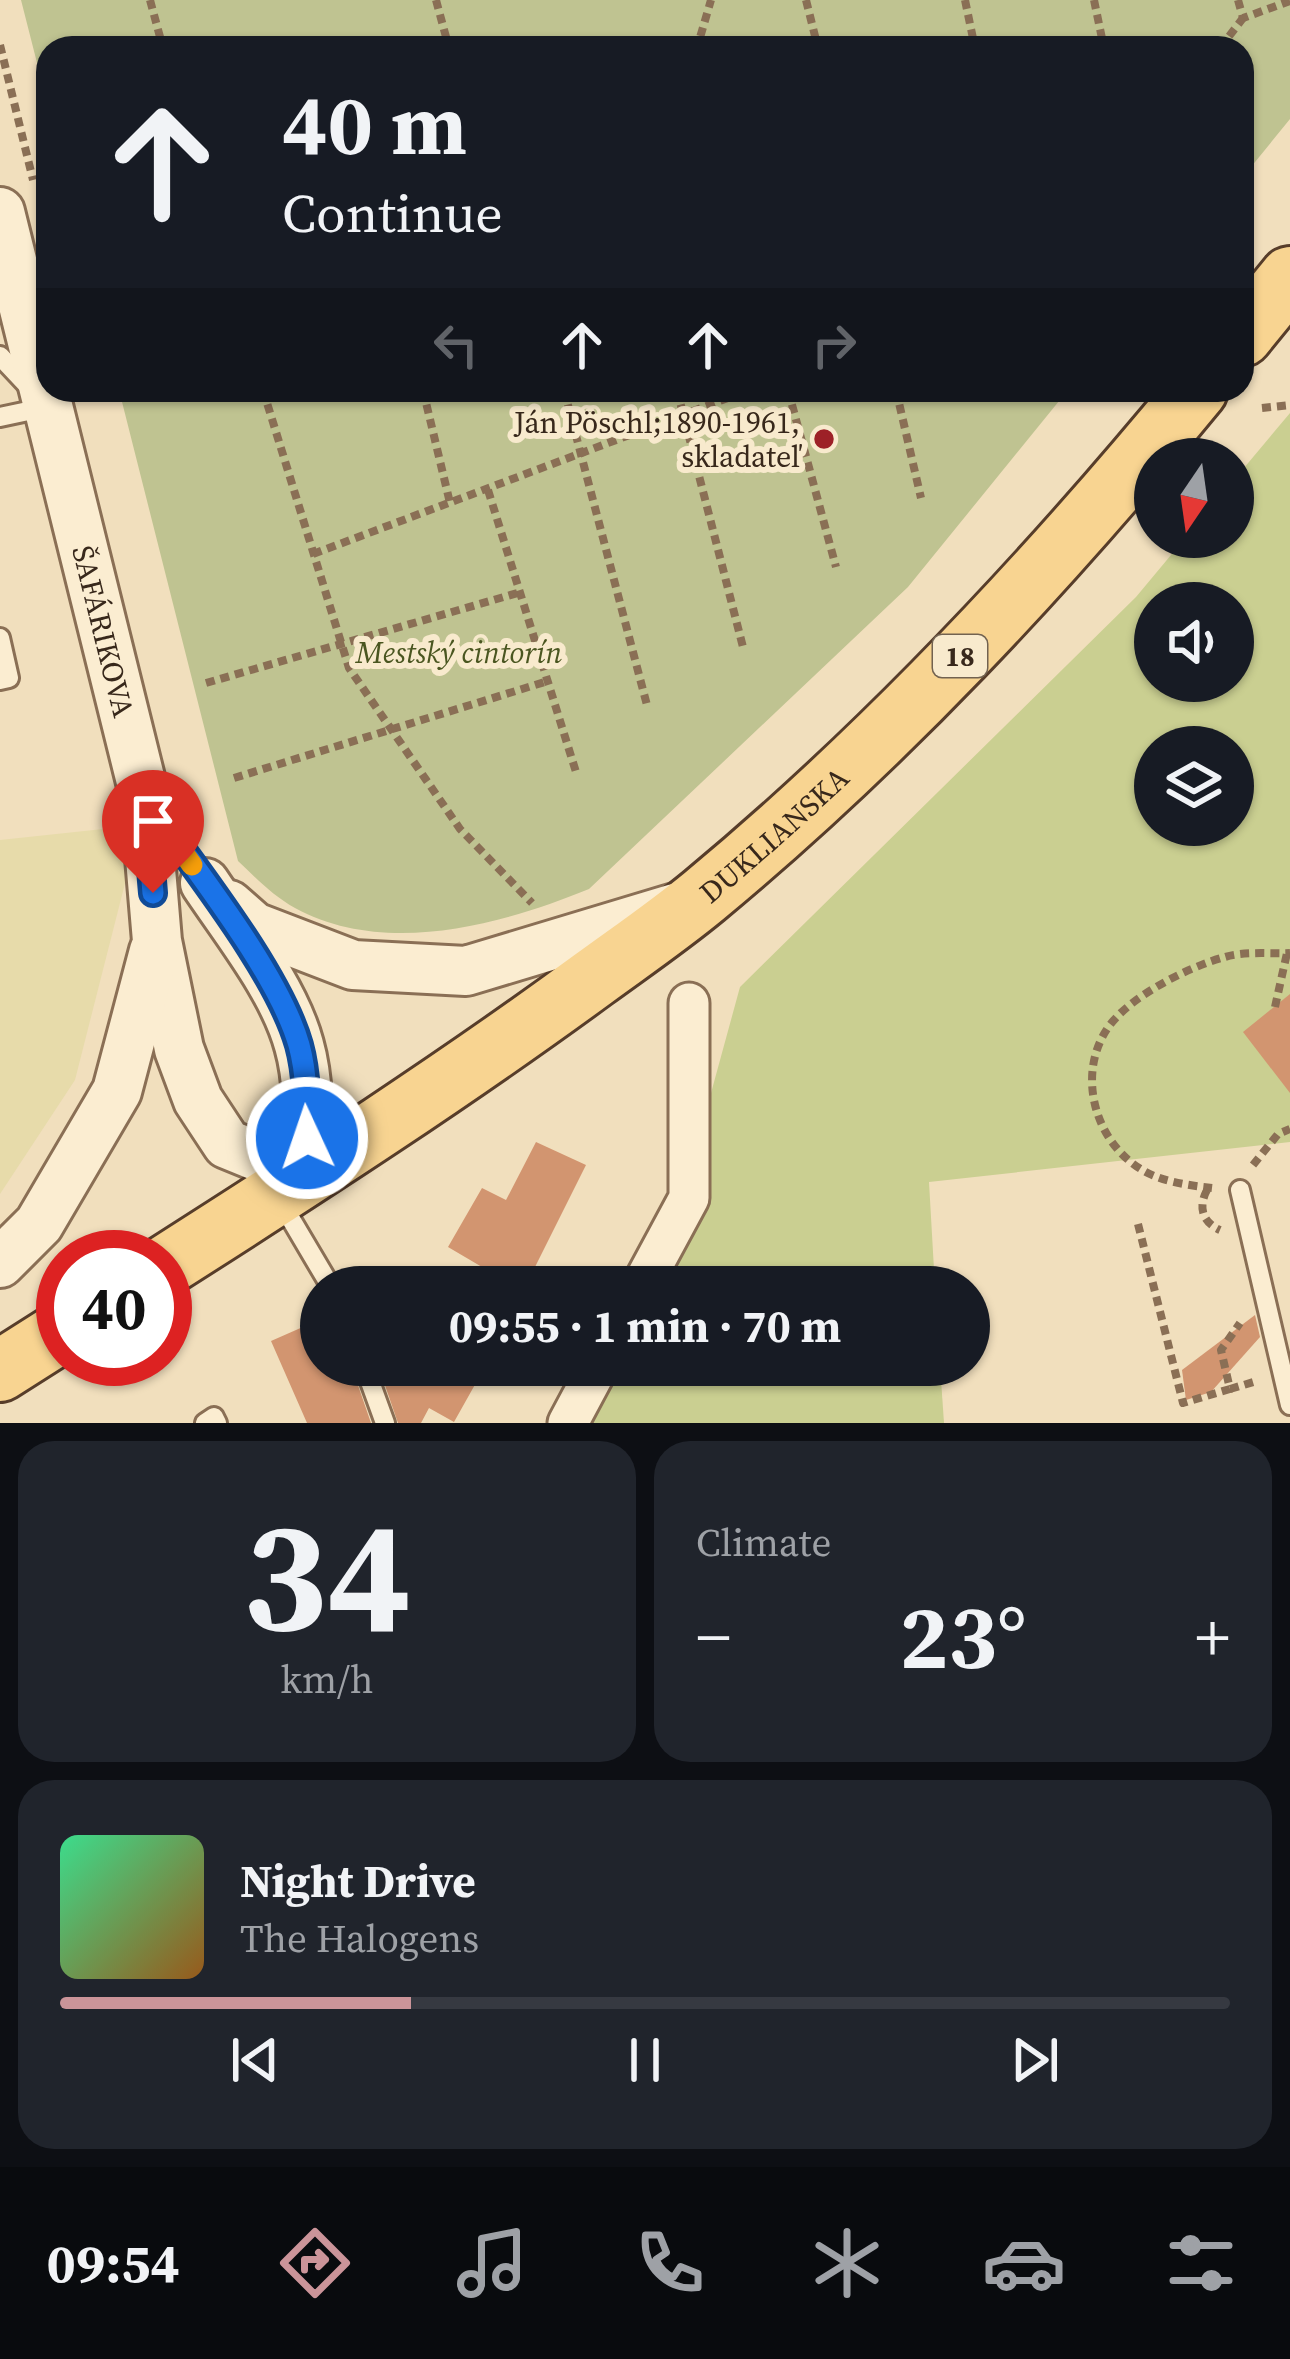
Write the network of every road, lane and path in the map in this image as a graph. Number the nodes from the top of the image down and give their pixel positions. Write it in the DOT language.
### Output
graph roads {
  1 [pos="150,0"];
  2 [pos="436,0"];
  3 [pos="711,0"];
  4 [pos="806,0"];
  5 [pos="964,0"];
  6 [pos="1094,0"];
  7 [pos="1238,0"];
  8 [pos="1290,1"];
  9 [pos="1243,18"];
  10 [pos="160,36"];
  11 [pos="446,36"];
  12 [pos="702,36"];
  13 [pos="815,36"];
  14 [pos="973,36"];
  15 [pos="1102,36"];
  16 [pos="1229,36"];
  17 [pos="0,45"];
  18 [pos="20,204"];
  19 [pos="1290,277"];
  20 [pos="9,320"];
  21 [pos="1254,321"];
  22 [pos="36,382"];
  23 [pos="45,402"];
  24 [pos="266,402"];
  25 [pos="426,402"];
  26 [pos="567,402"];
  27 [pos="680,402"];
  28 [pos="715,402"];
  29 [pos="791,402"];
  30 [pos="899,402"];
  31 [pos="1187,402"];
  32 [pos="1290,405"];
  33 [pos="47,407"];
  34 [pos="1262,408"];
  35 [pos="683,413"];
  36 [pos="0,417"];
  37 [pos="580,454"];
  38 [pos="488,490"];
  39 [pos="921,498"];
  40 [pos="450,503"];
  41 [pos="313,554"];
  42 [pos="836,567"];
  43 [pos="521,592"];
  44 [pos="0,638"];
  45 [pos="341,644"];
  46 [pos="744,651"];
  47 [pos="0,680"];
  48 [pos="548,680"];
  49 [pos="206,682"];
  50 [pos="649,709"];
  51 [pos="391,729"];
  52 [pos="576,772"];
  53 [pos="234,778"];
  54 [pos="145,798"];
  55 [pos="205,883"];
  56 [pos="699,900"];
  57 [pos="545,917"];
  58 [pos="157,941"];
  59 [pos="1288,953"];
  60 [pos="689,1004"];
  61 [pos="1275,1006"];
  62 [pos="1290,1129"];
  63 [pos="291,1185"];
  64 [pos="1240,1190"];
  65 [pos="1138,1224"];
  66 [pos="192,1249"];
  67 [pos="0,1263"];
  68 [pos="324,1266"];
  69 [pos="652,1266"];
  70 [pos="1268,1310"];
  71 [pos="36,1348"];
  72 [pos="0,1371"];
  73 [pos="372,1386"];
  74 [pos="588,1386"];
  75 [pos="1290,1405"];
  76 [pos="205,1423"];
  77 [pos="217,1423"];
  78 [pos="385,1423"];
  79 [pos="568,1423"];
  1 -- 10 [label="path"];
  2 -- 11 [label="path"];
  3 -- 12 [label="path"];
  4 -- 13 [label="path"];
  5 -- 14 [label="path"];
  6 -- 15 [label="path"];
  7 -- 9 [label="path"];
  8 -- 9 [label="path"];
  9 -- 16 [label="path"];
  17 -- 18 [label="path"];
  18 -- 20 [label="street, ŠAFÁRIKOVA"];
  19 -- 21 [label="main road"];
  20 -- 22 [label="street, ŠAFÁRIKOVA"];
  23 -- 33 [label="street, ŠAFÁRIKOVA"];
  24 -- 41 [label="path"];
  25 -- 40 [label="path"];
  26 -- 37 [label="path"];
  27 -- 35 [label="path"];
  28 -- 35 [label="path"];
  29 -- 42 [label="path"];
  30 -- 39 [label="path"];
  31 -- 56 [label="main road, DUKLIANSKA / 18"];
  32 -- 34 [label="path"];
  33 -- 36 [label="lane"];
  33 -- 54 [label="street, ŠAFÁRIKOVA"];
  35 -- 37 [label="path"];
  35 -- 46 [label="path"];
  37 -- 38 [label="path"];
  37 -- 50 [label="path"];
  38 -- 40 [label="path"];
  38 -- 43 [label="path"];
  40 -- 41 [label="path"];
  41 -- 45 [label="path"];
  43 -- 45 [label="path"];
  43 -- 48 [label="path"];
  44 -- 47 [label="lane"];
  45 -- 49 [label="path"];
  45 -- 51 [label="path"];
  48 -- 51 [label="path"];
  48 -- 52 [label="path"];
  51 -- 53 [label="path"];
  51 -- 57 [label="path"];
  54 -- 55 [label="street"];
  54 -- 58 [label="street, ŠAFÁRIKOVA"];
  55 -- 56 [label="street"];
  55 -- 63 [label="street"];
  56 -- 63 [label="main road, DUKLIANSKA / 18"];
  58 -- 63 [label="street, ŠAFÁRIKOVA"];
  58 -- 67 [label="street"];
  59 -- 61 [label="path"];
  59 -- 64 [label="path"];
  60 -- 69 [label="street"];
  62 -- 64 [label="path"];
  63 -- 66 [label="main road, DUKLIANSKA / 18"];
  63 -- 68 [label="lane"];
  64 -- 70 [label="lane"];
  65 -- 70 [label="path"];
  70 -- 75 [label="lane"];
  71 -- 72 [label="main road"];
  73 -- 78 [label="lane"];
  74 -- 79 [label="street"];
  76 -- 77 [label="lane"];
}
